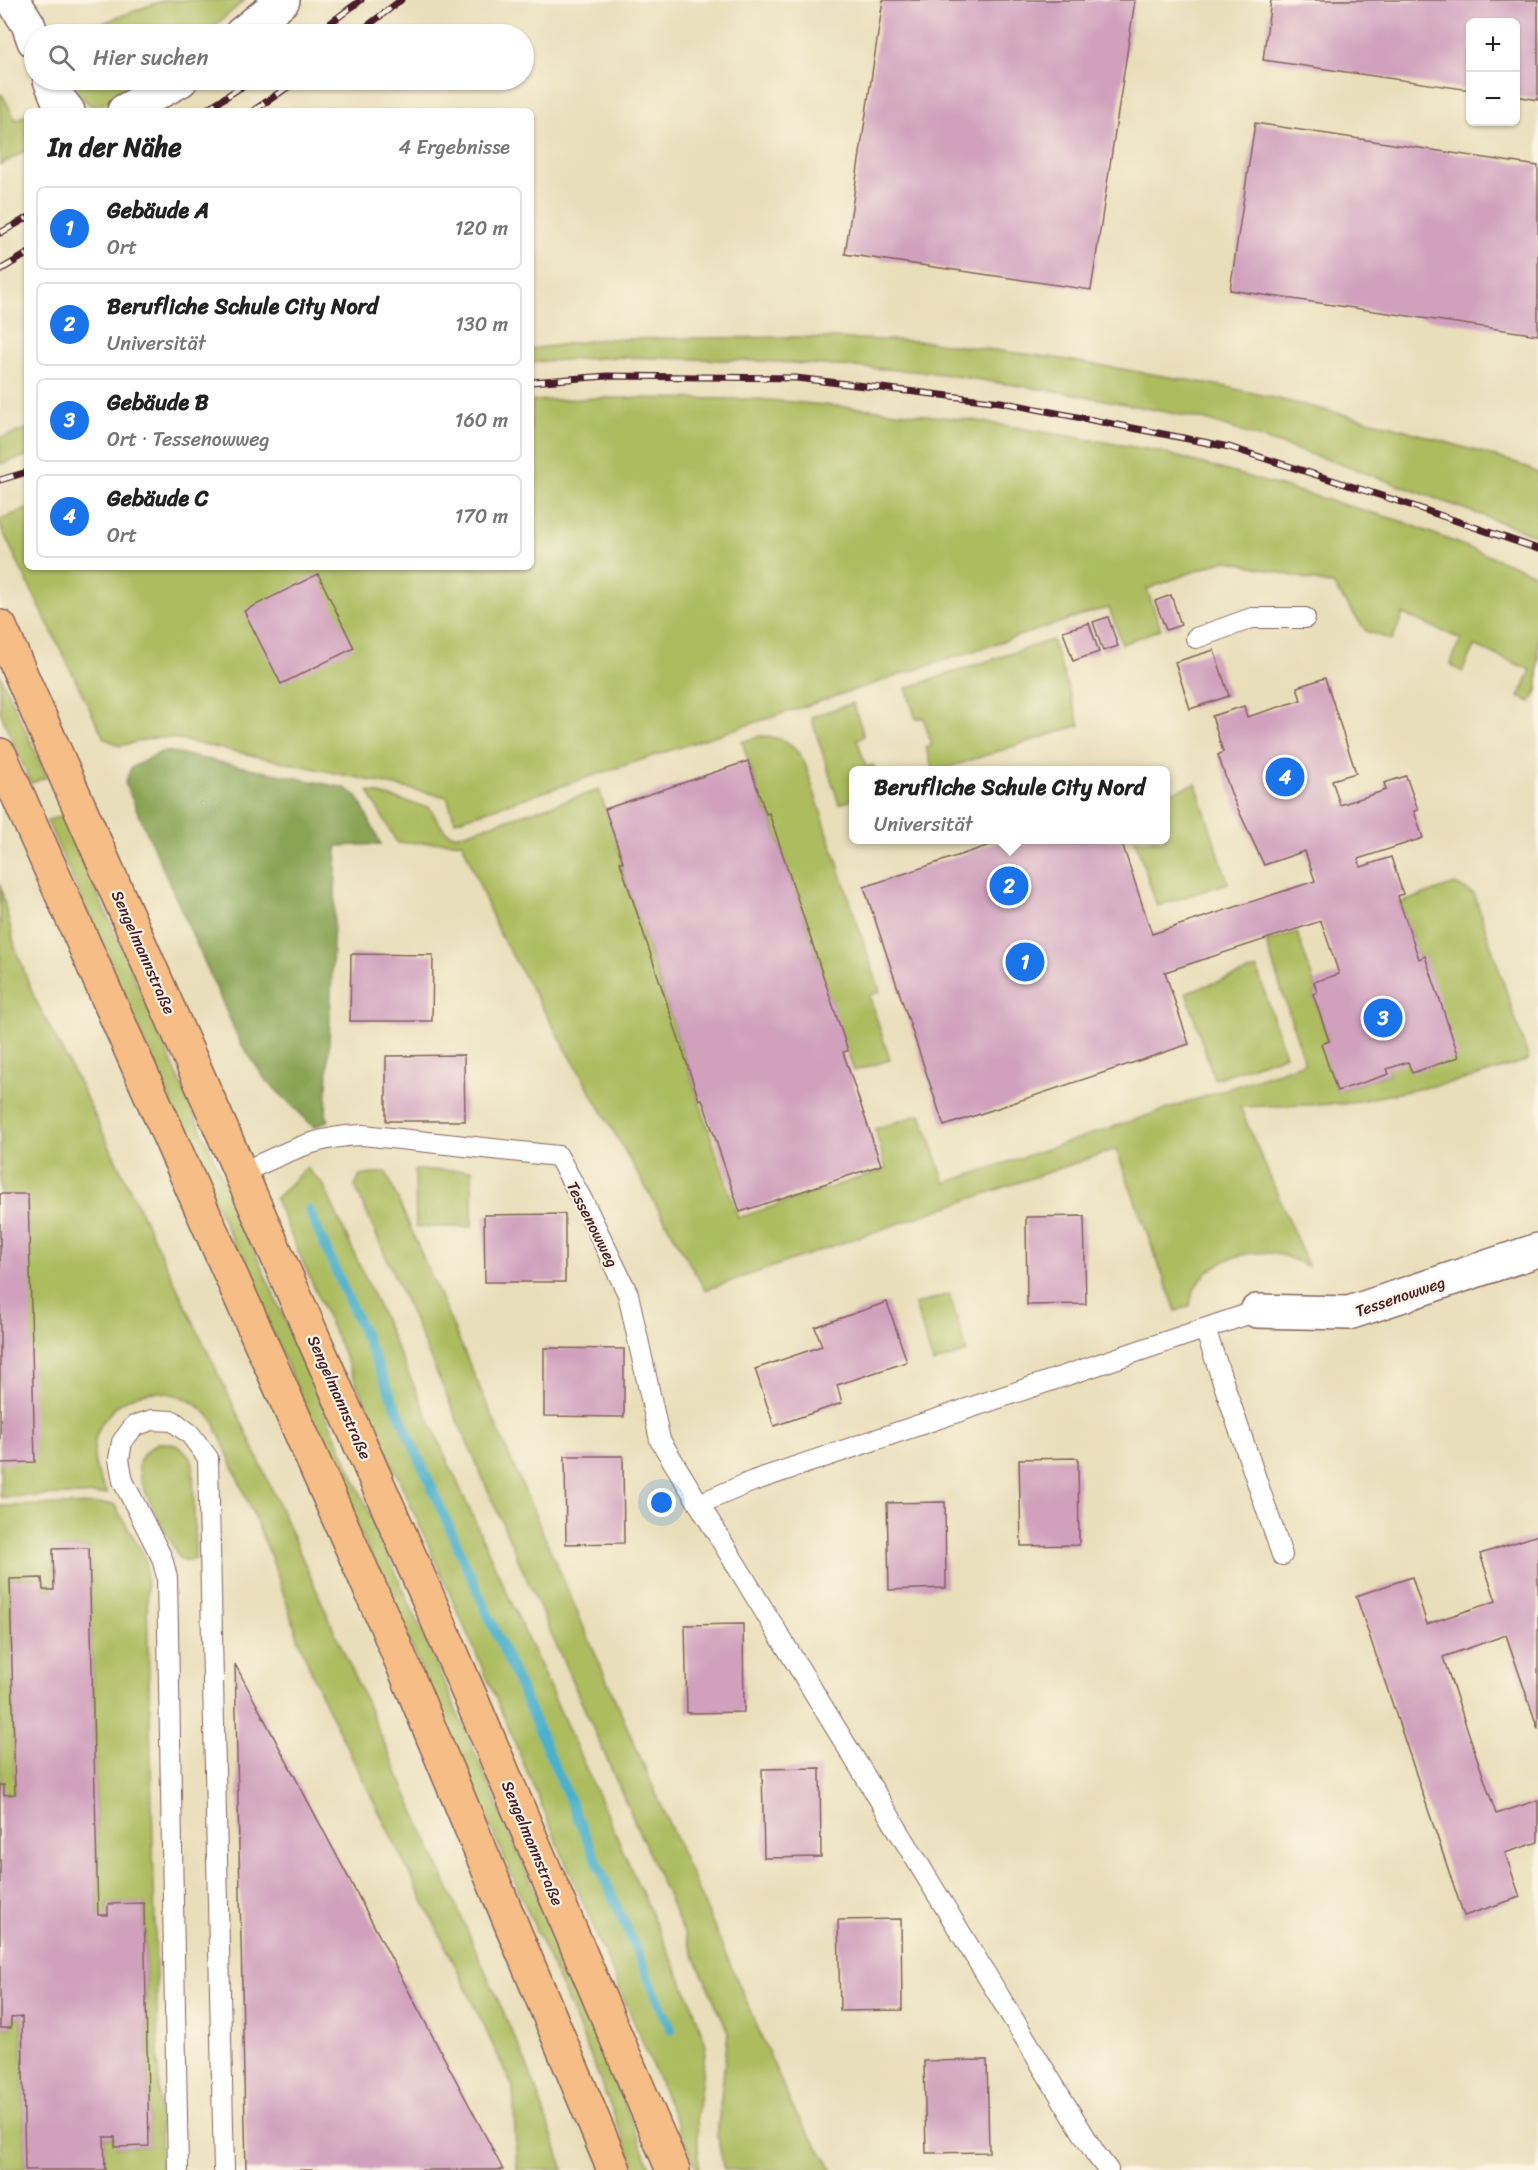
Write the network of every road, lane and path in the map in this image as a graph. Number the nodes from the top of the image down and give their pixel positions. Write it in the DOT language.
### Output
graph roads {
  1 [pos="13,0"];
  2 [pos="283,0"];
  3 [pos="28,24"];
  4 [pos="253,24"];
  5 [pos="54,90"];
  6 [pos="163,90"];
  7 [pos="66,108"];
  8 [pos="130,108"];
  9 [pos="1305,618"];
  10 [pos="0,627"];
  11 [pos="1196,638"];
  12 [pos="0,755"];
  13 [pos="241,1173"];
  14 [pos="1538,1250"];
  15 [pos="1257,1311"];
  16 [pos="1205,1329"];
  17 [pos="699,1504"];
  18 [pos="1282,1555"];
  19 [pos="1095,2162"];
  20 [pos="178,2170"];
  21 [pos="224,2170"];
  22 [pos="614,2170"];
  23 [pos="672,2170"];
  24 [pos="1108,2170"];
  1 -- 3 [label="street"];
  2 -- 4 [label="street"];
  5 -- 7 [label="street"];
  6 -- 8 [label="street"];
  9 -- 11 [label="lane"];
  10 -- 13 [label="main road, Sengelmannstraße"];
  12 -- 22 [label="main road"];
  13 -- 17 [label="lane, Tessenowweg"];
  13 -- 23 [label="main road, Sengelmannstraße"];
  14 -- 15 [label="street, Tessenowweg"];
  15 -- 16 [label="lane"];
  16 -- 17 [label="lane"];
  16 -- 18 [label="lane"];
  17 -- 19 [label="lane, Tessenowweg"];
  19 -- 24 [label="lane, Tessenowweg"];
  20 -- 21 [label="lane"];
}
